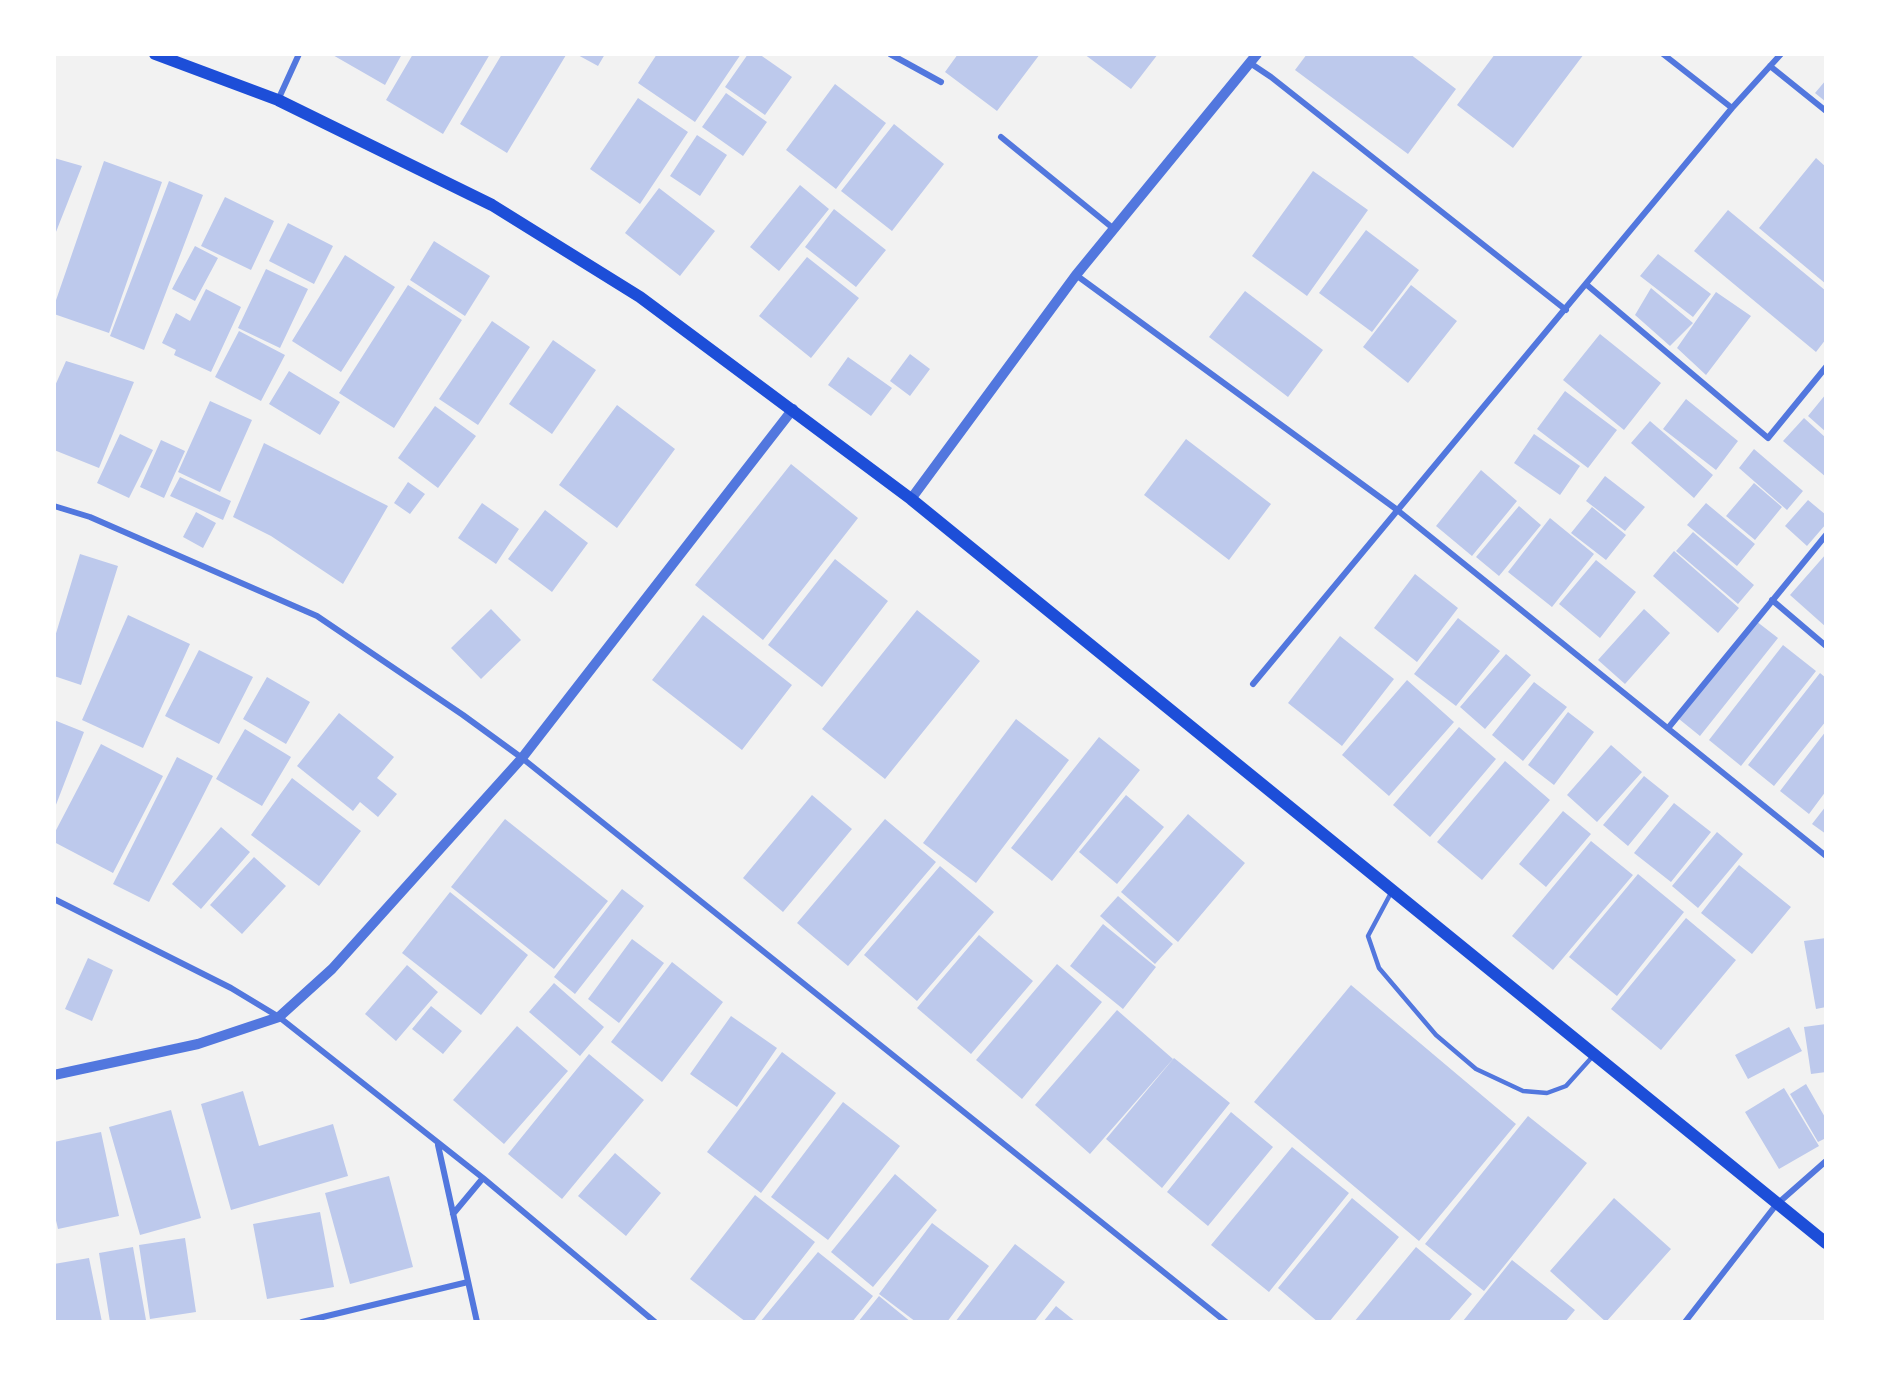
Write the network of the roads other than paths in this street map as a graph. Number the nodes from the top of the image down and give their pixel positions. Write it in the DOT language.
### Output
graph roads {
  1 [pos="155,54"];
  2 [pos="299,54"];
  3 [pos="890,54"];
  4 [pos="1663,54"];
  5 [pos="1781,54"];
  6 [pos="1253,59"];
  7 [pos="1770,66"];
  8 [pos="941,82"];
  9 [pos="278,100"];
  10 [pos="1732,108"];
  11 [pos="1826,111"];
  12 [pos="1001,137"];
  13 [pos="1113,229"];
  14 [pos="1076,275"];
  15 [pos="1587,285"];
  16 [pos="1566,310"];
  17 [pos="1826,367"];
  18 [pos="793,409"];
  19 [pos="911,499"];
  20 [pos="54,506"];
  21 [pos="1396,509"];
  22 [pos="1826,534"];
  23 [pos="1772,600"];
  24 [pos="1826,646"];
  25 [pos="1253,684"];
  26 [pos="1669,727"];
  27 [pos="522,758"];
  28 [pos="1826,856"];
  29 [pos="1392,891"];
  30 [pos="54,899"];
  31 [pos="279,1017"];
  32 [pos="1593,1056"];
  33 [pos="54,1075"];
  34 [pos="438,1145"];
  35 [pos="1826,1161"];
  36 [pos="483,1178"];
  37 [pos="1776,1206"];
  38 [pos="453,1214"];
  39 [pos="1826,1243"];
  40 [pos="468,1282"];
  41 [pos="302,1322"];
  42 [pos="477,1322"];
  43 [pos="655,1322"];
  44 [pos="1226,1322"];
  45 [pos="1685,1322"];
  1 -- 9 [label="main road"];
  2 -- 9 [label="street"];
  3 -- 8 [label="street"];
  4 -- 10 [label="street"];
  5 -- 7 [label="street"];
  6 -- 13 [label="street"];
  6 -- 16 [label="street"];
  7 -- 10 [label="street"];
  7 -- 11 [label="street"];
  9 -- 18 [label="main road"];
  10 -- 15 [label="street"];
  12 -- 13 [label="street"];
  13 -- 14 [label="street"];
  14 -- 19 [label="street"];
  14 -- 21 [label="street"];
  15 -- 16 [label="street"];
  15 -- 17 [label="street"];
  16 -- 21 [label="street"];
  18 -- 19 [label="main road"];
  18 -- 27 [label="street"];
  19 -- 29 [label="main road"];
  20 -- 27 [label="street"];
  21 -- 25 [label="street"];
  21 -- 26 [label="street"];
  22 -- 23 [label="street"];
  23 -- 24 [label="street"];
  23 -- 26 [label="street"];
  26 -- 28 [label="street"];
  27 -- 31 [label="street"];
  27 -- 44 [label="street"];
  29 -- 32 [label="main road"];
  29 -- 32 [label="lane"];
  30 -- 31 [label="street"];
  31 -- 33 [label="street"];
  31 -- 34 [label="street"];
  32 -- 37 [label="main road"];
  34 -- 36 [label="street"];
  34 -- 38 [label="street"];
  35 -- 37 [label="street"];
  36 -- 38 [label="street"];
  36 -- 43 [label="street"];
  37 -- 39 [label="main road"];
  37 -- 45 [label="street"];
  38 -- 40 [label="street"];
  40 -- 41 [label="street"];
  40 -- 42 [label="street"];
}
